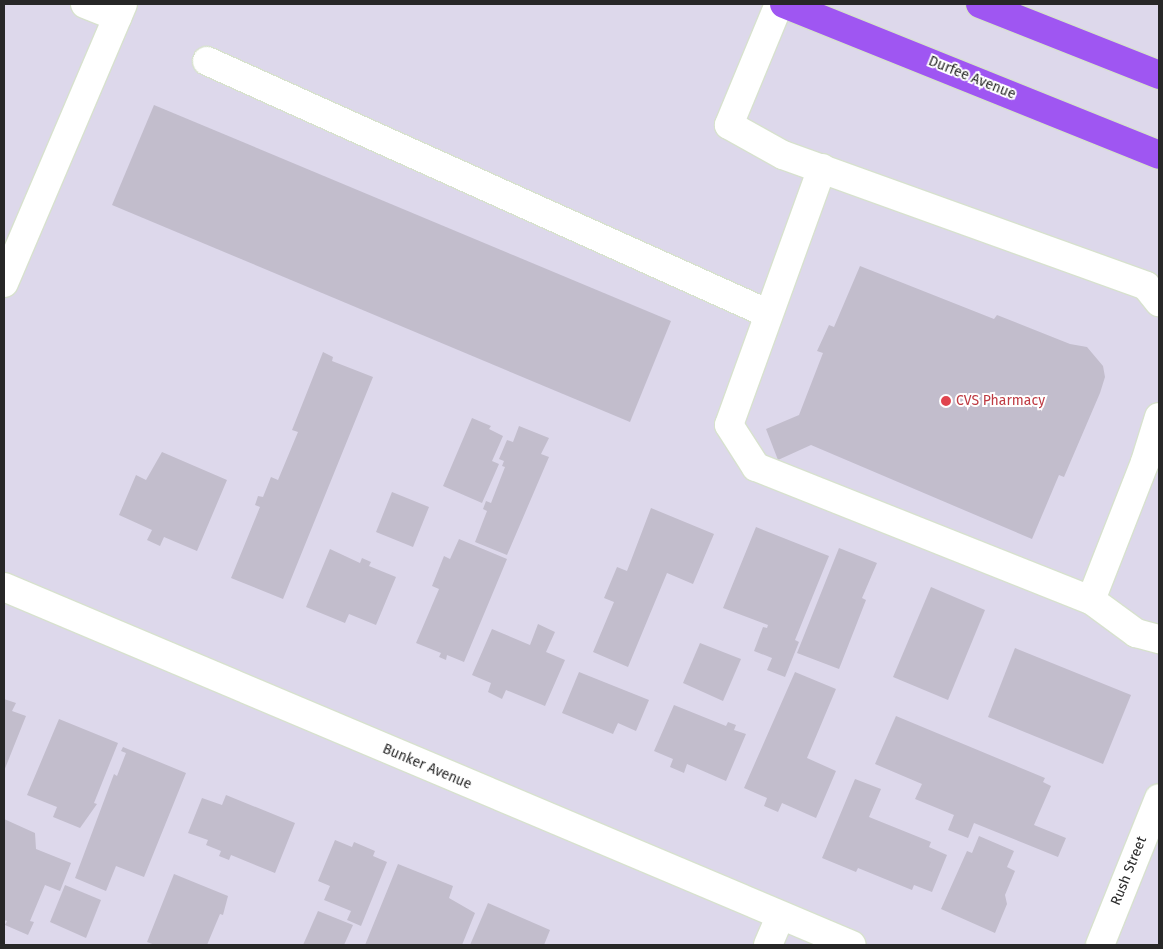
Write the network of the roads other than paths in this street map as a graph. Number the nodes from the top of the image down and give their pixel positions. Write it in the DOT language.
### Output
graph roads {
  1 [pos="85,4"];
  2 [pos="779,4"];
  3 [pos="784,4"];
  4 [pos="980,4"];
  5 [pos="120,10"];
  6 [pos="1019,11"];
  7 [pos="207,61"];
  8 [pos="1158,68"];
  9 [pos="1159,155"];
  10 [pos="822,168"];
  11 [pos="4,283"];
  12 [pos="1159,302"];
  13 [pos="769,314"];
  14 [pos="1159,417"];
  15 [pos="4,587"];
  16 [pos="1091,600"];
  17 [pos="1159,640"];
  18 [pos="1159,798"];
  19 [pos="780,917"];
  20 [pos="768,945"];
  21 [pos="852,945"];
  22 [pos="1100,945"];
  1 -- 5 [label="street"];
  2 -- 10 [label="street"];
  3 -- 9 [label="main road, Durfee Avenue"];
  4 -- 6 [label="main road"];
  5 -- 11 [label="street"];
  6 -- 8 [label="main road"];
  7 -- 13 [label="street"];
  10 -- 12 [label="street"];
  10 -- 13 [label="street"];
  13 -- 16 [label="street"];
  14 -- 16 [label="street"];
  15 -- 19 [label="street, Bunker Avenue"];
  16 -- 17 [label="street"];
  18 -- 22 [label="street, Rush Street"];
  19 -- 20 [label="street"];
  19 -- 21 [label="street, Bunker Avenue"];
}
